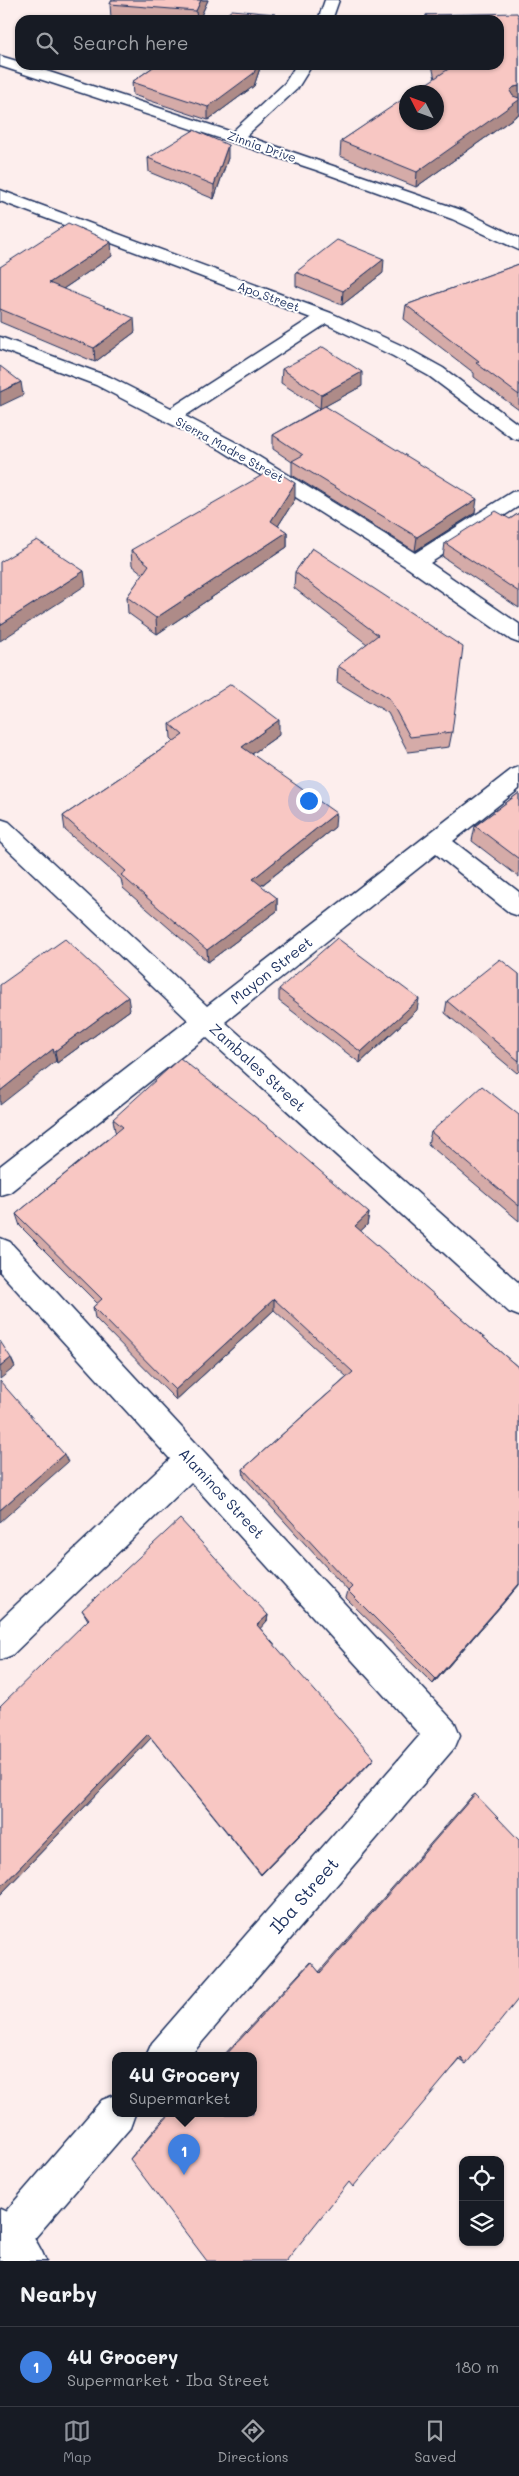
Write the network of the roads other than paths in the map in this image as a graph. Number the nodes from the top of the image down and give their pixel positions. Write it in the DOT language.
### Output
graph roads {
  1 [pos="332,0"];
  2 [pos="327,15"];
  3 [pos="0,61"];
  4 [pos="15,66"];
  5 [pos="29,70"];
  6 [pos="56,70"];
  7 [pos="301,70"];
  8 [pos="48,76"];
  9 [pos="236,137"];
  10 [pos="0,196"];
  11 [pos="519,245"];
  12 [pos="325,317"];
  13 [pos="0,343"];
  14 [pos="172,416"];
  15 [pos="519,434"];
  16 [pos="519,497"];
  17 [pos="415,563"];
  18 [pos="519,635"];
  19 [pos="519,776"];
  20 [pos="0,828"];
  21 [pos="436,841"];
  22 [pos="519,906"];
  23 [pos="206,1021"];
  24 [pos="0,1183"];
  25 [pos="0,1252"];
  26 [pos="519,1302"];
  27 [pos="192,1460"];
  28 [pos="0,1643"];
  29 [pos="443,1735"];
  30 [pos="168,2052"];
  31 [pos="114,2117"];
  32 [pos="11,2243"];
  1 -- 2 [label="street"];
  3 -- 4 [label="street, Zinnia Drive"];
  5 -- 8 [label="street, Zinnia Drive"];
  6 -- 8 [label="street"];
  7 -- 9 [label="street"];
  8 -- 9 [label="street, Zinnia Drive"];
  9 -- 11 [label="street, Zinnia Drive"];
  10 -- 12 [label="street, Apo Street"];
  12 -- 14 [label="street"];
  12 -- 15 [label="street, Apo Street"];
  13 -- 14 [label="street, Sierra Madre Street"];
  14 -- 17 [label="street, Sierra Madre Street"];
  16 -- 17 [label="street"];
  17 -- 18 [label="street, Sierra Madre Street"];
  19 -- 21 [label="street, Mayon Street"];
  20 -- 23 [label="street, Zambales Street"];
  21 -- 22 [label="street"];
  21 -- 23 [label="street, Mayon Street"];
  23 -- 24 [label="street, Mayon Street"];
  23 -- 26 [label="street, Zambales Street"];
  25 -- 27 [label="street, Alaminos Street"];
  27 -- 28 [label="street"];
  27 -- 29 [label="street, Alaminos Street"];
  29 -- 30 [label="street, Iba Street"];
  31 -- 32 [label="street"];
}
